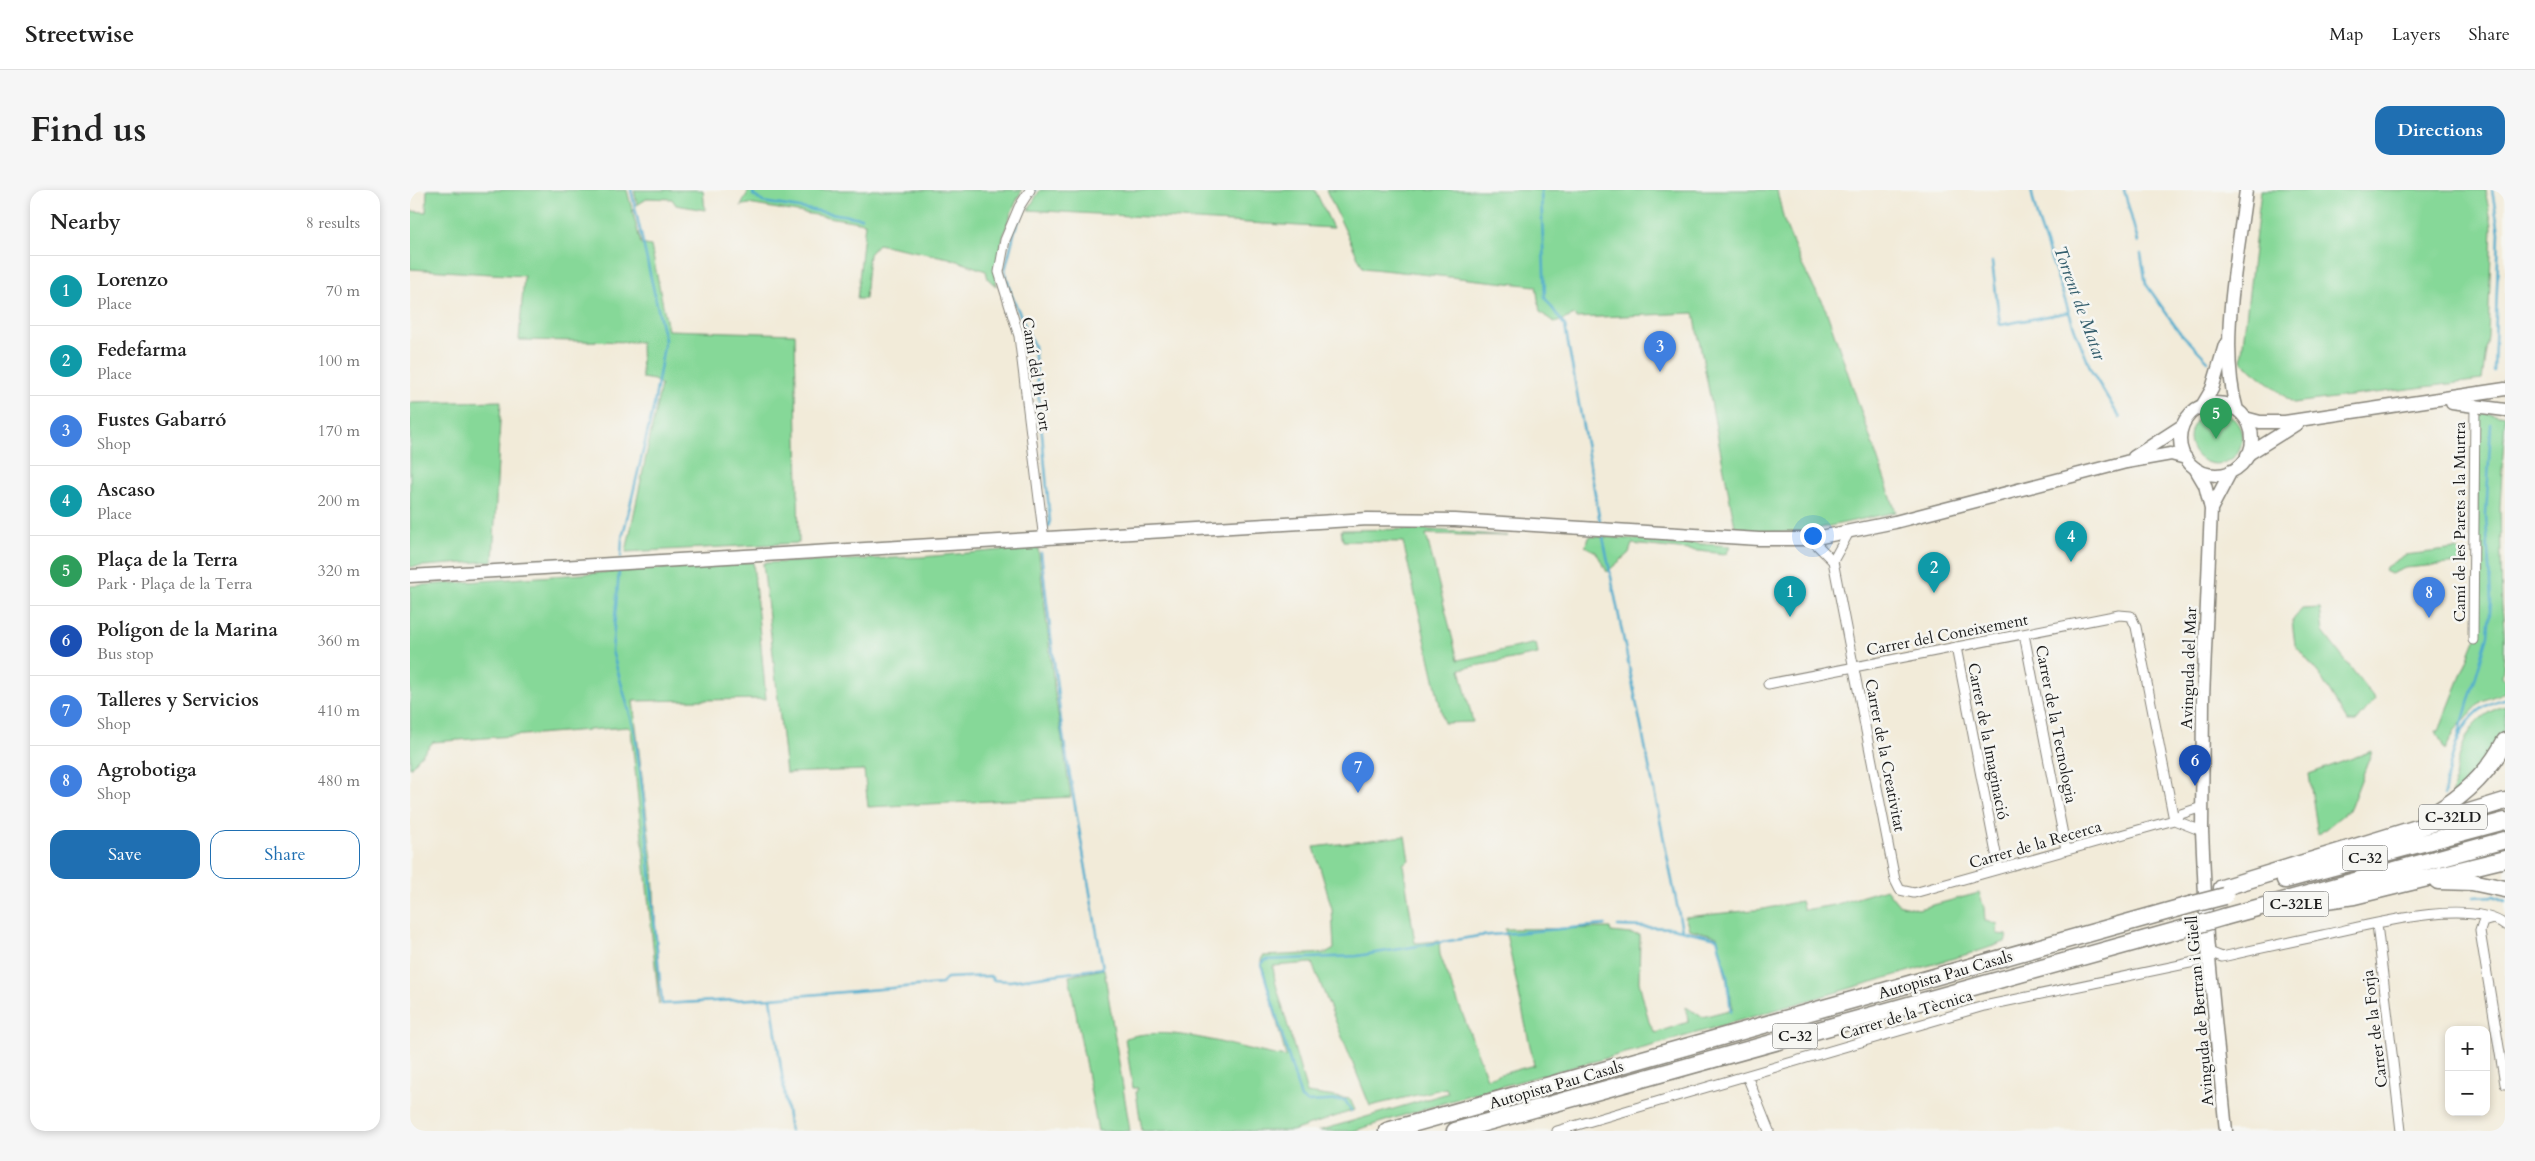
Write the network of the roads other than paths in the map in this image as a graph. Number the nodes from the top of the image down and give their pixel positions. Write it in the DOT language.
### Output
graph roads {
  1 [pos="1030,190"];
  2 [pos="2246,190"];
  3 [pos="2230,323"];
  4 [pos="2505,389"];
  5 [pos="2414,402"];
  6 [pos="2475,404"];
  7 [pos="2202,406"];
  8 [pos="2505,410"];
  9 [pos="2241,414"];
  10 [pos="2304,420"];
  11 [pos="2182,426"];
  12 [pos="2247,455"];
  13 [pos="2126,462"];
  14 [pos="2191,463"];
  15 [pos="2231,471"];
  16 [pos="2211,509"];
  17 [pos="1849,532"];
  18 [pos="1810,539"];
  19 [pos="1044,540"];
  20 [pos="1832,561"];
  21 [pos="410,576"];
  22 [pos="2024,634"];
  23 [pos="2473,640"];
  24 [pos="1956,647"];
  25 [pos="1853,668"];
  26 [pos="1768,684"];
  27 [pos="2505,741"];
  28 [pos="2505,801"];
  29 [pos="2202,807"];
  30 [pos="2174,820"];
  31 [pos="2505,820"];
  32 [pos="2202,831"];
  33 [pos="2400,832"];
  34 [pos="2505,840"];
  35 [pos="2066,850"];
  36 [pos="2505,859"];
  37 [pos="1999,869"];
  38 [pos="2416,882"];
  39 [pos="2204,887"];
  40 [pos="2505,889"];
  41 [pos="1904,892"];
  42 [pos="2223,892"];
  43 [pos="2231,915"];
  44 [pos="2493,918"];
  45 [pos="2377,924"];
  46 [pos="2505,925"];
  47 [pos="2209,956"];
  48 [pos="1747,1076"];
  49 [pos="2505,1084"];
  50 [pos="1387,1131"];
  51 [pos="1455,1131"];
  52 [pos="1558,1131"];
  53 [pos="1769,1131"];
  54 [pos="2226,1131"];
  55 [pos="2401,1131"];
  1 -- 19 [label="street, Camí del Pi Tort"];
  2 -- 3 [label="main road"];
  3 -- 7 [label="main road"];
  3 -- 9 [label="main road"];
  4 -- 5 [label="main road"];
  5 -- 6 [label="main road"];
  5 -- 10 [label="main road"];
  6 -- 8 [label="main road"];
  6 -- 23 [label="street, Camí de les Parets a la Murtra"];
  7 -- 9 [label="main road"];
  7 -- 11 [label="main road"];
  9 -- 10 [label="main road"];
  9 -- 12 [label="main road"];
  10 -- 12 [label="main road"];
  11 -- 13 [label="main road"];
  11 -- 14 [label="main road"];
  12 -- 15 [label="main road"];
  13 -- 14 [label="main road"];
  13 -- 17 [label="main road"];
  14 -- 15 [label="main road"];
  14 -- 16 [label="main road, Avinguda del Mar"];
  15 -- 16 [label="main road, Avinguda del Mar"];
  16 -- 29 [label="main road, Avinguda del Mar"];
  17 -- 18 [label="main road"];
  17 -- 20 [label="street"];
  18 -- 19 [label="main road"];
  18 -- 20 [label="street"];
  19 -- 21 [label="main road"];
  20 -- 25 [label="street, Carrer de la Creativitat"];
  22 -- 24 [label="street, Carrer del Coneixement"];
  22 -- 30 [label="street, Carrer del Coneixement"];
  22 -- 35 [label="street, Carrer de la Tecnologia"];
  24 -- 25 [label="street, Carrer del Coneixement"];
  24 -- 37 [label="street, Carrer de la Imaginació"];
  25 -- 26 [label="street, Carrer del Coneixement"];
  25 -- 41 [label="street, Carrer de la Creativitat"];
  27 -- 33 [label="highway"];
  28 -- 33 [label="highway, C-32LD"];
  29 -- 30 [label="street, Carrer de la Recerca"];
  29 -- 32 [label="main road, Avinguda del Mar"];
  30 -- 32 [label="street"];
  30 -- 35 [label="street, Carrer de la Recerca"];
  31 -- 42 [label="highway, Autopista Pau Casals / C-32"];
  32 -- 39 [label="main road, Avinguda del Mar"];
  33 -- 42 [label="highway, C-32LD"];
  34 -- 43 [label="highway, Autopista Pau Casals / C-32"];
  35 -- 37 [label="street, Carrer de la Recerca"];
  36 -- 38 [label="highway, C-32LE"];
  37 -- 41 [label="street, Carrer de la Recerca"];
  38 -- 40 [label="highway"];
  38 -- 43 [label="highway, C-32LE"];
  39 -- 47 [label="main road, Avinguda de Bertran i Güell"];
  42 -- 50 [label="highway, Autopista Pau Casals / C-32, bridge"];
  43 -- 51 [label="highway, Autopista Pau Casals / C-32, bridge"];
  44 -- 45 [label="street, Carrer de la Tècnica"];
  44 -- 46 [label="street"];
  44 -- 49 [label="street"];
  45 -- 47 [label="street, Carrer de la Tècnica"];
  45 -- 55 [label="street, Carrer de la Forja"];
  47 -- 48 [label="street, Carrer de la Tècnica"];
  47 -- 54 [label="main road, Avinguda de Bertran i Güell"];
  48 -- 52 [label="street, Carrer de la Tècnica"];
  48 -- 53 [label="street"];
}
